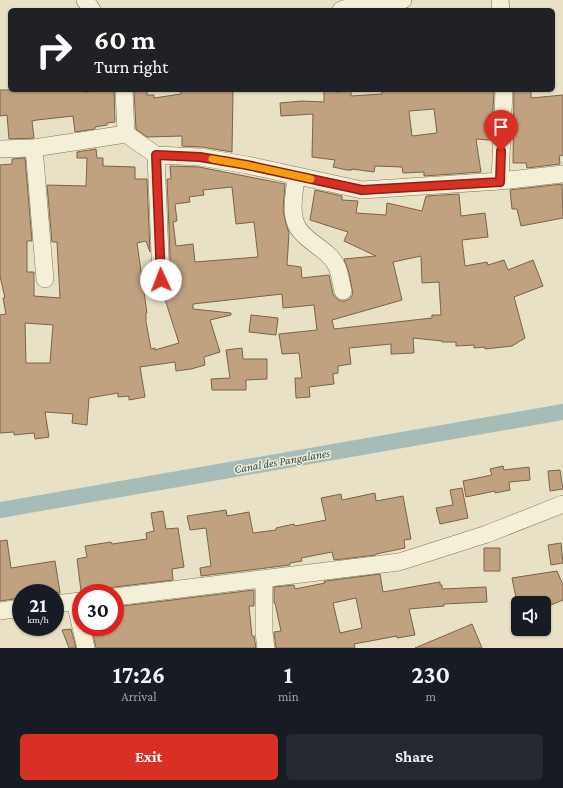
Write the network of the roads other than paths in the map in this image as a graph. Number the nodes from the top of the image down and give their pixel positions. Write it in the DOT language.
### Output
graph roads {
  1 [pos="403,0"];
  2 [pos="350,8"];
  3 [pos="124,92"];
  4 [pos="504,92"];
  5 [pos="126,134"];
  6 [pos="34,148"];
  7 [pos="0,149"];
  8 [pos="156,155"];
  9 [pos="563,174"];
  10 [pos="296,176"];
  11 [pos="500,182"];
  12 [pos="45,279"];
  13 [pos="161,280"];
  14 [pos="343,291"];
  15 [pos="563,504"];
  16 [pos="264,579"];
  17 [pos="124,596"];
  18 [pos="12,609"];
  19 [pos="0,611"];
  20 [pos="84,636"];
  21 [pos="86,648"];
  22 [pos="266,648"];
  1 -- 2 [label="street"];
  3 -- 5 [label="street"];
  4 -- 11 [label="street"];
  5 -- 6 [label="street"];
  5 -- 8 [label="street"];
  6 -- 7 [label="street"];
  6 -- 12 [label="street"];
  8 -- 10 [label="street"];
  8 -- 13 [label="street"];
  9 -- 11 [label="street"];
  10 -- 11 [label="street"];
  10 -- 14 [label="street"];
  15 -- 16 [label="street"];
  16 -- 17 [label="street"];
  16 -- 22 [label="street"];
  18 -- 19 [label="street"];
  20 -- 21 [label="street"];
}
